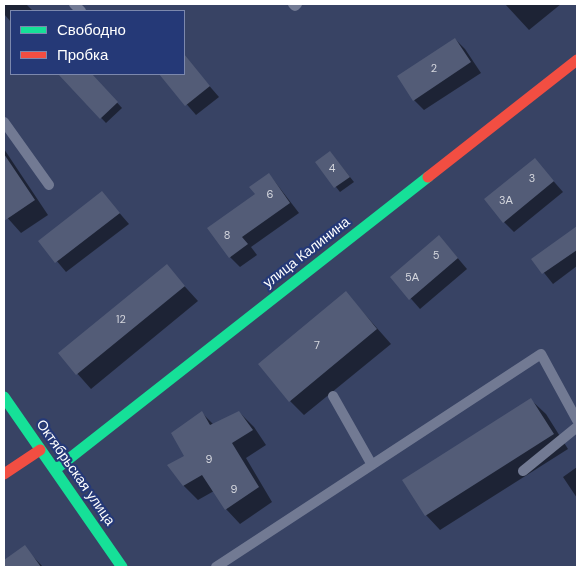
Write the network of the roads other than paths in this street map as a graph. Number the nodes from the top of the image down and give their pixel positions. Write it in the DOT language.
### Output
graph roads {
  1 [pos="293,4"];
  2 [pos="297,4"];
  3 [pos="577,60"];
  4 [pos="4,122"];
  5 [pos="49,185"];
  6 [pos="333,396"];
  7 [pos="4,397"];
  8 [pos="577,420"];
  9 [pos="577,427"];
  10 [pos="40,450"];
  11 [pos="372,465"];
  12 [pos="56,469"];
  13 [pos="523,471"];
  14 [pos="4,474"];
  15 [pos="122,567"];
  16 [pos="216,567"];
  1 -- 2 [label="lane"];
  3 -- 12 [label="street, улица Калинина"];
  4 -- 5 [label="lane"];
  6 -- 11 [label="lane"];
  7 -- 10 [label="street, Октябрьская улица"];
  8 -- 11 [label="lane"];
  9 -- 13 [label="lane"];
  10 -- 12 [label="street, Октябрьская улица"];
  10 -- 14 [label="street"];
  11 -- 16 [label="lane"];
  12 -- 15 [label="street, Октябрьская улица"];
}
